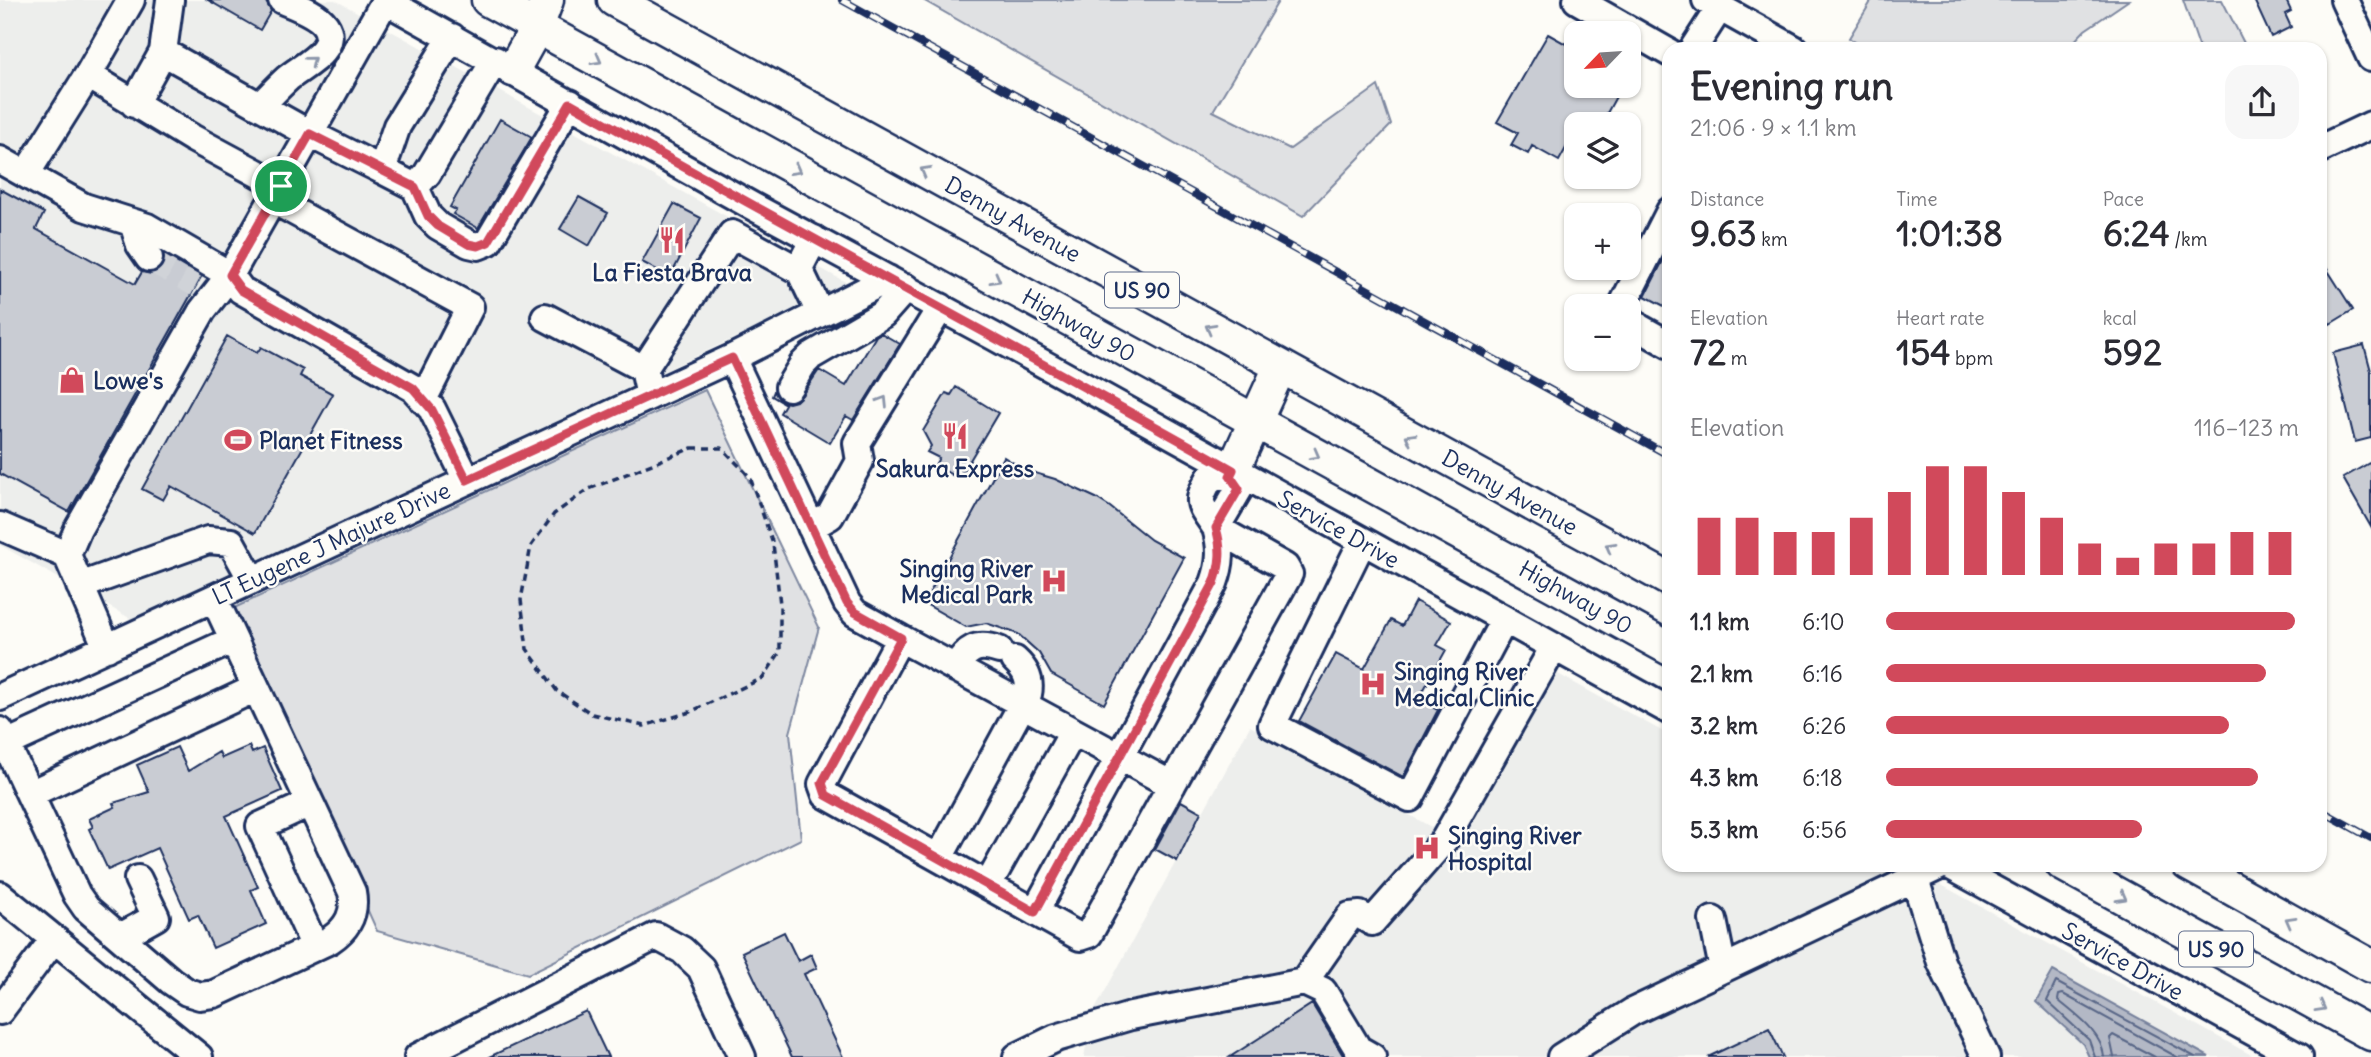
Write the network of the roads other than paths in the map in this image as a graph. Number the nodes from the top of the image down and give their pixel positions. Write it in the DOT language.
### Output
graph roads {
  1 [pos="131,0"];
  2 [pos="170,0"];
  3 [pos="282,0"];
  4 [pos="384,0"];
  5 [pos="488,0"];
  6 [pos="614,0"];
  7 [pos="1577,0"];
  8 [pos="2344,0"];
  9 [pos="1713,4"];
  10 [pos="542,13"];
  11 [pos="452,37"];
  12 [pos="1756,40"];
  13 [pos="1696,42"];
  14 [pos="1662,48"];
  15 [pos="163,52"];
  16 [pos="2371,58"];
  17 [pos="504,65"];
  18 [pos="88,75"];
  19 [pos="570,103"];
  20 [pos="134,104"];
  21 [pos="260,106"];
  22 [pos="2371,125"];
  23 [pos="310,134"];
  24 [pos="2327,146"];
  25 [pos="0,160"];
  26 [pos="382,170"];
  27 [pos="26,174"];
  28 [pos="415,187"];
  29 [pos="277,193"];
  30 [pos="133,223"];
  31 [pos="1662,227"];
  32 [pos="814,239"];
  33 [pos="149,258"];
  34 [pos="799,269"];
  35 [pos="897,283"];
  36 [pos="214,284"];
  37 [pos="1628,294"];
  38 [pos="941,307"];
  39 [pos="820,313"];
  40 [pos="545,317"];
  41 [pos="1641,329"];
  42 [pos="1662,340"];
  43 [pos="732,358"];
  44 [pos="1280,367"];
  45 [pos="644,369"];
  46 [pos="650,396"];
  47 [pos="423,400"];
  48 [pos="761,421"];
  49 [pos="1255,422"];
  50 [pos="1232,473"];
  51 [pos="467,480"];
  52 [pos="0,526"];
  53 [pos="811,527"];
  54 [pos="1216,528"];
  55 [pos="1363,542"];
  56 [pos="67,555"];
  57 [pos="1662,576"];
  58 [pos="252,580"];
  59 [pos="80,586"];
  60 [pos="214,598"];
  61 [pos="1504,620"];
  62 [pos="901,638"];
  63 [pos="233,640"];
  64 [pos="1662,645"];
  65 [pos="1554,647"];
  66 [pos="107,648"];
  67 [pos="955,668"];
  68 [pos="256,688"];
  69 [pos="0,697"];
  70 [pos="1023,704"];
  71 [pos="1662,707"];
  72 [pos="1073,732"];
  73 [pos="3,738"];
  74 [pos="1119,757"];
  75 [pos="1172,785"];
  76 [pos="30,794"];
  77 [pos="310,803"];
  78 [pos="939,858"];
  79 [pos="1930,872"];
  80 [pos="1961,872"];
  81 [pos="2077,872"];
  82 [pos="2202,872"];
  83 [pos="138,879"];
  84 [pos="1916,879"];
  85 [pos="988,885"];
  86 [pos="0,895"];
  87 [pos="1035,912"];
  88 [pos="1713,920"];
  89 [pos="112,930"];
  90 [pos="54,939"];
  91 [pos="315,947"];
  92 [pos="77,957"];
  93 [pos="2371,965"];
  94 [pos="1723,969"];
  95 [pos="1304,982"];
  96 [pos="0,1011"];
  97 [pos="2371,1034"];
  98 [pos="199,1057"];
  99 [pos="418,1057"];
  100 [pos="742,1057"];
  101 [pos="1017,1057"];
  102 [pos="1372,1057"];
  103 [pos="1561,1057"];
  104 [pos="1986,1057"];
  105 [pos="2298,1057"];
  1 -- 18 [label="street"];
  2 -- 15 [label="street"];
  21 -- 3 [label="street, one-way"];
  4 -- 11 [label="street, Service Drive"];
  4 -- 23 [label="street"];
  5 -- 10 [label="main road, Highway 90 / US 90"];
  44 -- 6 [label="main road, Denny Avenue / US 90, one-way"];
  7 -- 14 [label="street"];
  8 -- 16 [label="street"];
  9 -- 12 [label="street"];
  9 -- 13 [label="street"];
  10 -- 17 [label="main road"];
  10 -- 49 [label="main road, Highway 90 / US 90, one-way"];
  11 -- 17 [label="street, Service Drive"];
  11 -- 26 [label="street"];
  15 -- 20 [label="street"];
  15 -- 21 [label="street"];
  17 -- 19 [label="street, Service Drive"];
  17 -- 28 [label="street"];
  18 -- 20 [label="street"];
  18 -- 27 [label="street"];
  19 -- 28 [label="street"];
  19 -- 32 [label="street, Service Drive"];
  20 -- 29 [label="street"];
  21 -- 23 [label="street"];
  22 -- 24 [label="street"];
  23 -- 26 [label="street"];
  23 -- 29 [label="street"];
  25 -- 27 [label="street"];
  26 -- 28 [label="street"];
  27 -- 30 [label="street"];
  29 -- 36 [label="street"];
  29 -- 47 [label="street"];
  30 -- 33 [label="street"];
  30 -- 36 [label="street"];
  31 -- 37 [label="street"];
  32 -- 34 [label="street"];
  32 -- 35 [label="street, Service Drive"];
  34 -- 39 [label="street"];
  34 -- 45 [label="street"];
  35 -- 38 [label="street, Service Drive"];
  35 -- 39 [label="street, LT Eugene J Majure Drive"];
  35 -- 48 [label="street"];
  36 -- 47 [label="street"];
  36 -- 56 [label="street"];
  38 -- 50 [label="street, Service Drive"];
  53 -- 38 [label="street, one-way"];
  39 -- 43 [label="street, LT Eugene J Majure Drive"];
  40 -- 45 [label="street"];
  41 -- 42 [label="street"];
  43 -- 46 [label="street, LT Eugene J Majure Drive"];
  43 -- 48 [label="street"];
  44 -- 49 [label="main road"];
  57 -- 44 [label="main road, Denny Avenue / US 90, one-way"];
  45 -- 46 [label="street"];
  46 -- 51 [label="street, LT Eugene J Majure Drive"];
  47 -- 51 [label="street"];
  48 -- 53 [label="street"];
  49 -- 50 [label="main road"];
  49 -- 64 [label="main road, Highway 90 / US 90, one-way"];
  50 -- 54 [label="street"];
  50 -- 55 [label="street, Service Drive"];
  51 -- 58 [label="street, LT Eugene J Majure Drive"];
  52 -- 56 [label="street"];
  53 -- 62 [label="street"];
  54 -- 74 [label="street"];
  54 -- 75 [label="street"];
  55 -- 61 [label="street, Service Drive"];
  55 -- 61 [label="street"];
  56 -- 59 [label="street"];
  58 -- 59 [label="street"];
  58 -- 60 [label="street, LT Eugene J Majure Drive"];
  59 -- 66 [label="street"];
  60 -- 63 [label="street"];
  60 -- 66 [label="street, LT Eugene J Majure Drive"];
  61 -- 65 [label="street, Service Drive"];
  62 -- 67 [label="street"];
  62 -- 78 [label="street"];
  63 -- 68 [label="street"];
  63 -- 73 [label="street"];
  65 -- 71 [label="street, Service Drive"];
  65 -- 95 [label="street"];
  66 -- 69 [label="street, LT Eugene J Majure Drive"];
  67 -- 70 [label="street"];
  67 -- 70 [label="street"];
  68 -- 76 [label="street"];
  68 -- 77 [label="street"];
  70 -- 72 [label="street"];
  70 -- 78 [label="street"];
  72 -- 74 [label="street"];
  72 -- 85 [label="street"];
  73 -- 76 [label="street"];
  74 -- 75 [label="street"];
  74 -- 87 [label="street"];
  75 -- 87 [label="street"];
  76 -- 89 [label="street"];
  77 -- 91 [label="street"];
  77 -- 91 [label="street"];
  78 -- 85 [label="street"];
  79 -- 84 [label="street"];
  80 -- 105 [label="street, Service Drive"];
  81 -- 97 [label="main road, US 90, one-way"];
  93 -- 82 [label="main road, US 90, one-way"];
  83 -- 89 [label="street"];
  84 -- 94 [label="street"];
  84 -- 104 [label="street"];
  85 -- 87 [label="street"];
  86 -- 90 [label="street"];
  88 -- 94 [label="street"];
  89 -- 91 [label="street"];
  89 -- 92 [label="street"];
  90 -- 92 [label="street"];
  90 -- 96 [label="street"];
  92 -- 98 [label="street"];
  94 -- 103 [label="street"];
  95 -- 101 [label="street"];
  95 -- 102 [label="street"];
  99 -- 100 [label="street"];
}
